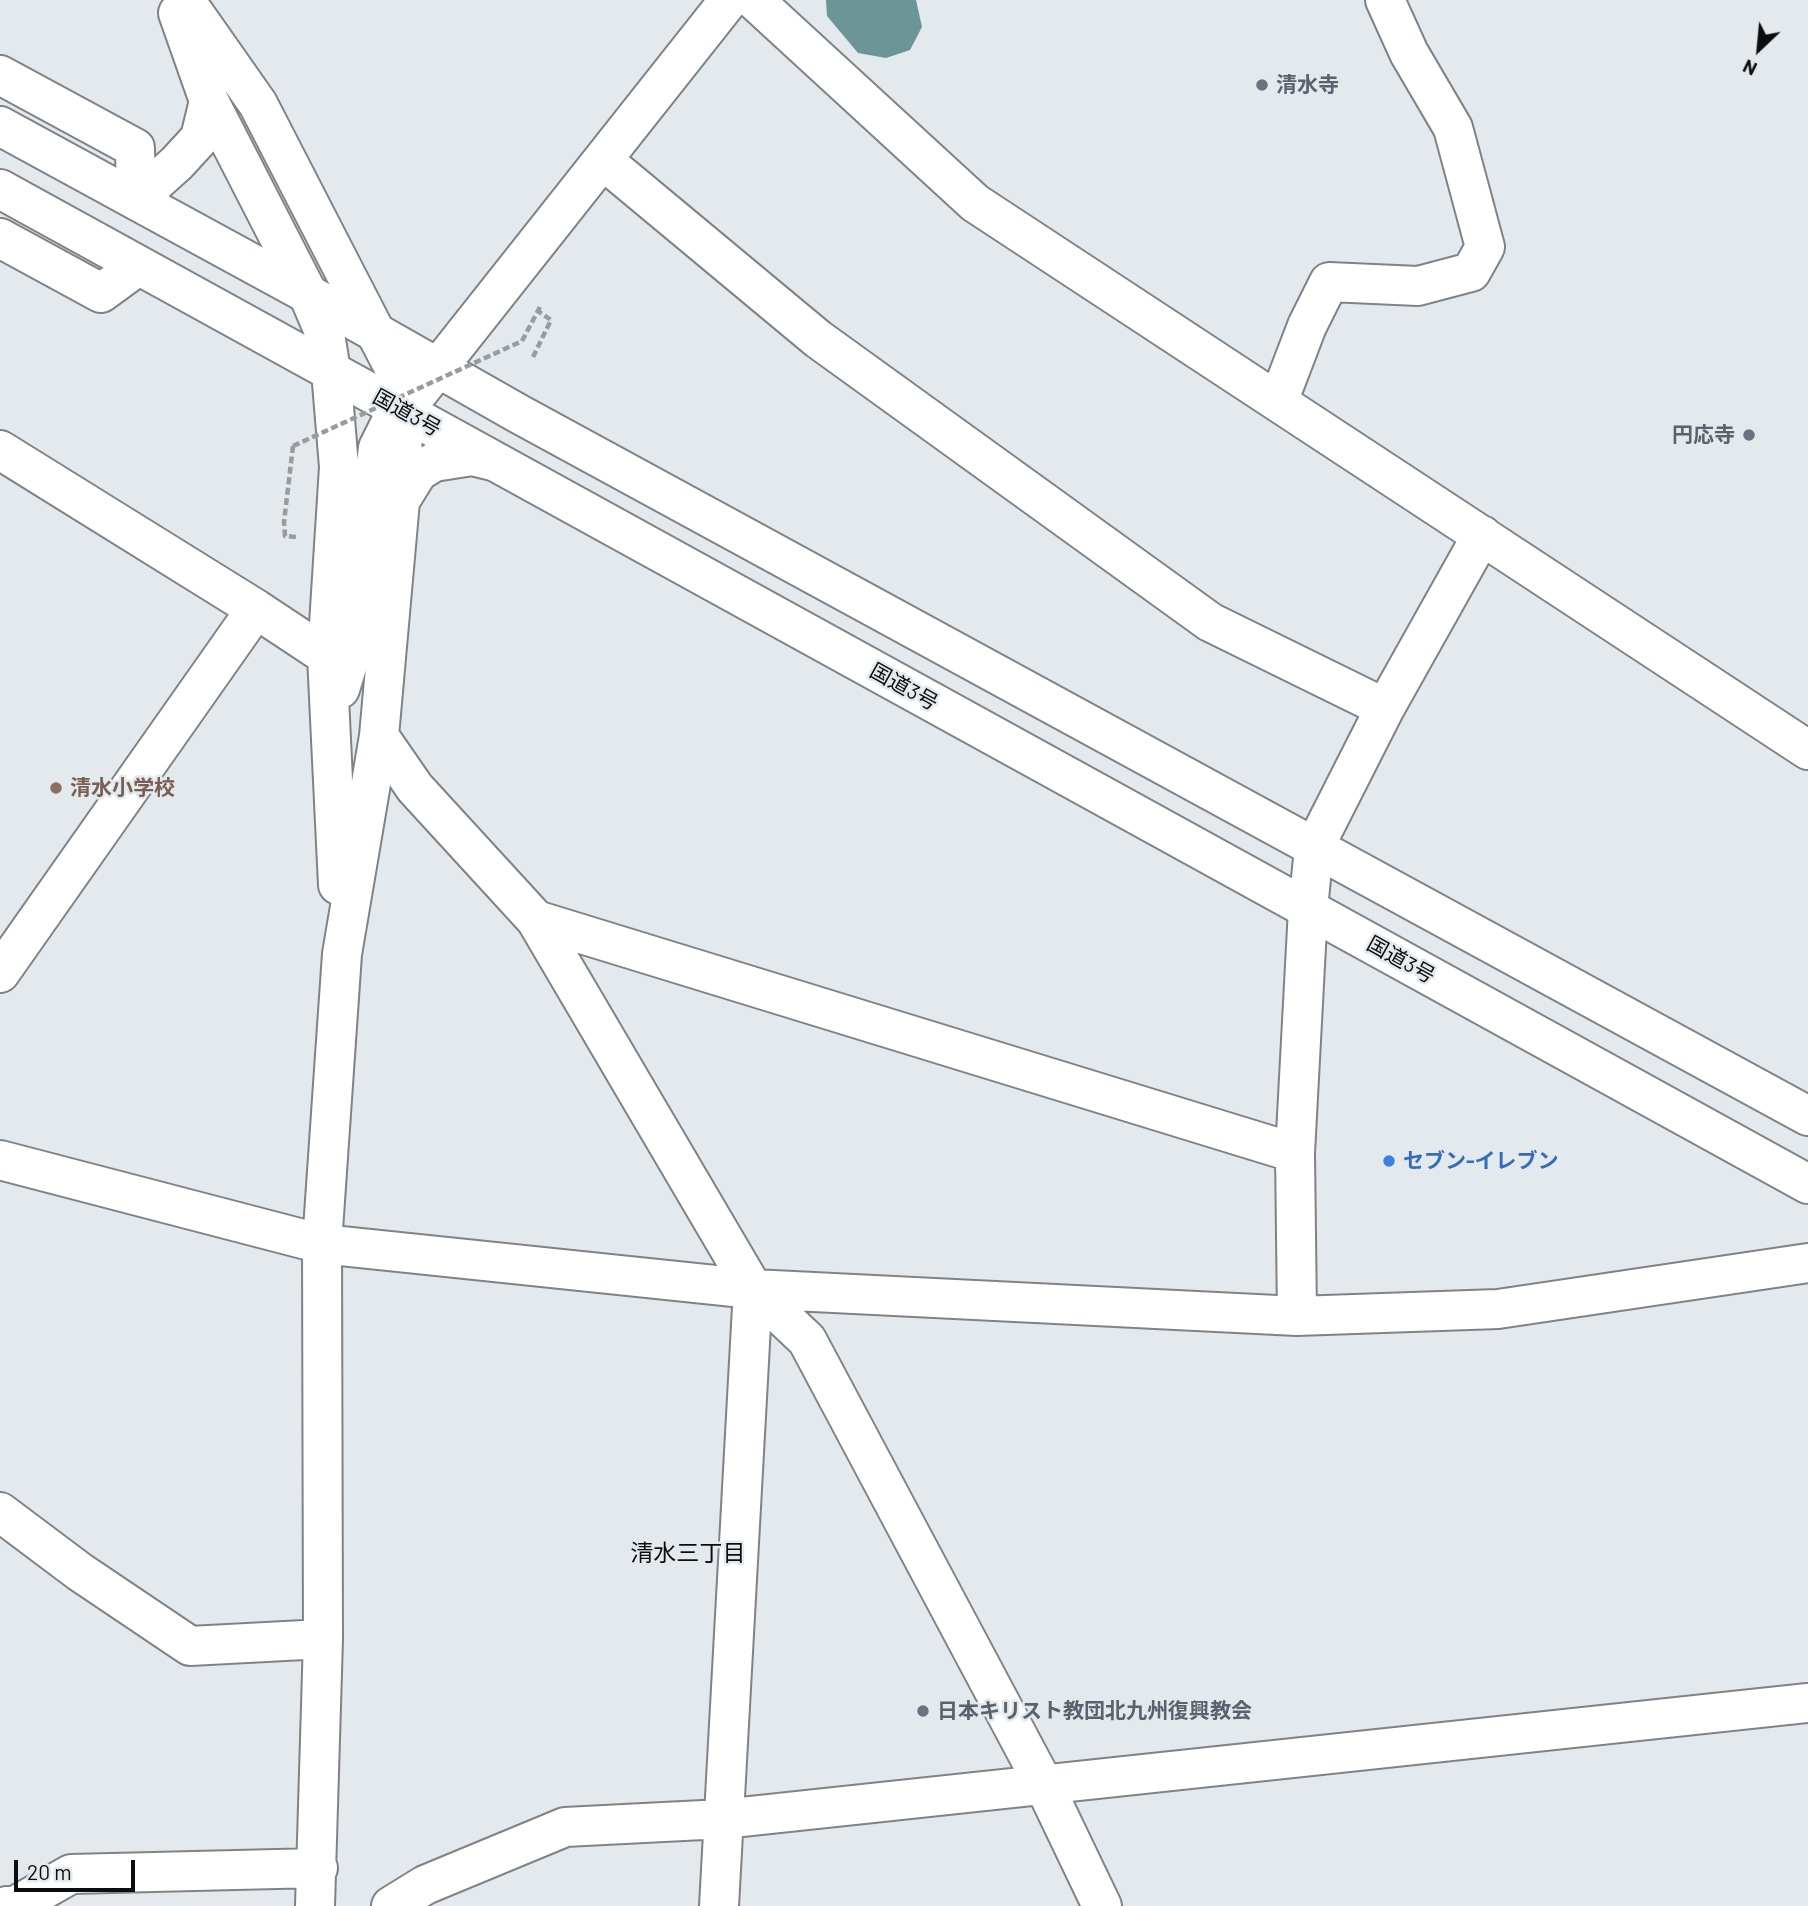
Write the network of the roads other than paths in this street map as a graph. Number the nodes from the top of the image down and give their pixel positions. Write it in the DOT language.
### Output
graph roads {
  1 [pos="173,0"];
  2 [pos="185,0"];
  3 [pos="729,0"];
  4 [pos="754,0"];
  5 [pos="1385,0"];
  6 [pos="0,75"];
  7 [pos="209,101"];
  8 [pos="0,126"];
  9 [pos="604,161"];
  10 [pos="0,189"];
  11 [pos="136,200"];
  12 [pos="0,238"];
  13 [pos="138,266"];
  14 [pos="308,294"];
  15 [pos="377,334"];
  16 [pos="437,368"];
  17 [pos="331,371"];
  18 [pos="490,398"];
  19 [pos="1278,402"];
  20 [pos="404,411"];
  21 [pos="0,450"];
  22 [pos="493,461"];
  23 [pos="400,501"];
  24 [pos="1482,535"];
  25 [pos="256,609"];
  26 [pos="327,656"];
  27 [pos="1385,708"];
  28 [pos="329,721"];
  29 [pos="379,736"];
  30 [pos="1808,750"];
  31 [pos="1314,848"];
  32 [pos="1308,909"];
  33 [pos="536,920"];
  34 [pos="342,954"];
  35 [pos="0,973"];
  36 [pos="1808,1116"];
  37 [pos="1295,1153"];
  38 [pos="0,1160"];
  39 [pos="1808,1184"];
  40 [pos="322,1244"];
  41 [pos="1808,1263"];
  42 [pos="753,1289"];
  43 [pos="1297,1316"];
  44 [pos="0,1512"];
  45 [pos="323,1639"];
  46 [pos="1808,1703"];
  47 [pos="1044,1785"];
  48 [pos="723,1819"];
  49 [pos="318,1868"];
  50 [pos="7,1906"];
  51 [pos="315,1906"];
  52 [pos="391,1906"];
  53 [pos="719,1906"];
  54 [pos="1102,1906"];
  1 -- 7 [label="main road"];
  2 -- 15 [label="main road"];
  3 -- 9 [label="main road"];
  4 -- 19 [label="main road"];
  5 -- 19 [label="main road"];
  6 -- 11 [label="main road"];
  7 -- 11 [label="main road"];
  7 -- 14 [label="main road"];
  8 -- 11 [label="main road"];
  9 -- 16 [label="main road"];
  9 -- 27 [label="main road"];
  10 -- 13 [label="main road, 国道3号"];
  11 -- 14 [label="main road"];
  12 -- 13 [label="main road"];
  13 -- 17 [label="main road, 国道3号"];
  14 -- 15 [label="main road"];
  14 -- 17 [label="main road"];
  15 -- 16 [label="main road"];
  15 -- 20 [label="main road"];
  16 -- 18 [label="main road"];
  16 -- 20 [label="main road"];
  17 -- 20 [label="main road, 国道3号"];
  17 -- 26 [label="main road"];
  18 -- 20 [label="main road"];
  18 -- 31 [label="main road"];
  19 -- 24 [label="main road"];
  20 -- 22 [label="main road, 国道3号"];
  20 -- 23 [label="main road"];
  20 -- 28 [label="main road"];
  21 -- 25 [label="main road"];
  22 -- 23 [label="main road"];
  22 -- 32 [label="main road, 国道3号"];
  23 -- 29 [label="main road"];
  24 -- 27 [label="main road"];
  24 -- 30 [label="main road"];
  25 -- 26 [label="main road"];
  25 -- 35 [label="main road"];
  26 -- 28 [label="main road"];
  27 -- 31 [label="main road"];
  28 -- 34 [label="main road"];
  29 -- 33 [label="main road"];
  29 -- 34 [label="main road"];
  31 -- 32 [label="main road"];
  31 -- 36 [label="main road"];
  32 -- 37 [label="main road"];
  32 -- 39 [label="main road, 国道3号"];
  33 -- 37 [label="main road"];
  33 -- 42 [label="main road"];
  34 -- 40 [label="main road"];
  37 -- 43 [label="main road"];
  38 -- 40 [label="main road"];
  40 -- 42 [label="main road"];
  40 -- 45 [label="main road"];
  41 -- 43 [label="main road"];
  42 -- 43 [label="main road"];
  42 -- 47 [label="main road"];
  42 -- 48 [label="main road"];
  44 -- 45 [label="main road"];
  45 -- 49 [label="main road"];
  46 -- 47 [label="main road"];
  47 -- 48 [label="main road"];
  47 -- 54 [label="main road"];
  48 -- 52 [label="main road"];
  48 -- 53 [label="main road"];
  49 -- 50 [label="main road"];
  49 -- 51 [label="main road"];
}
